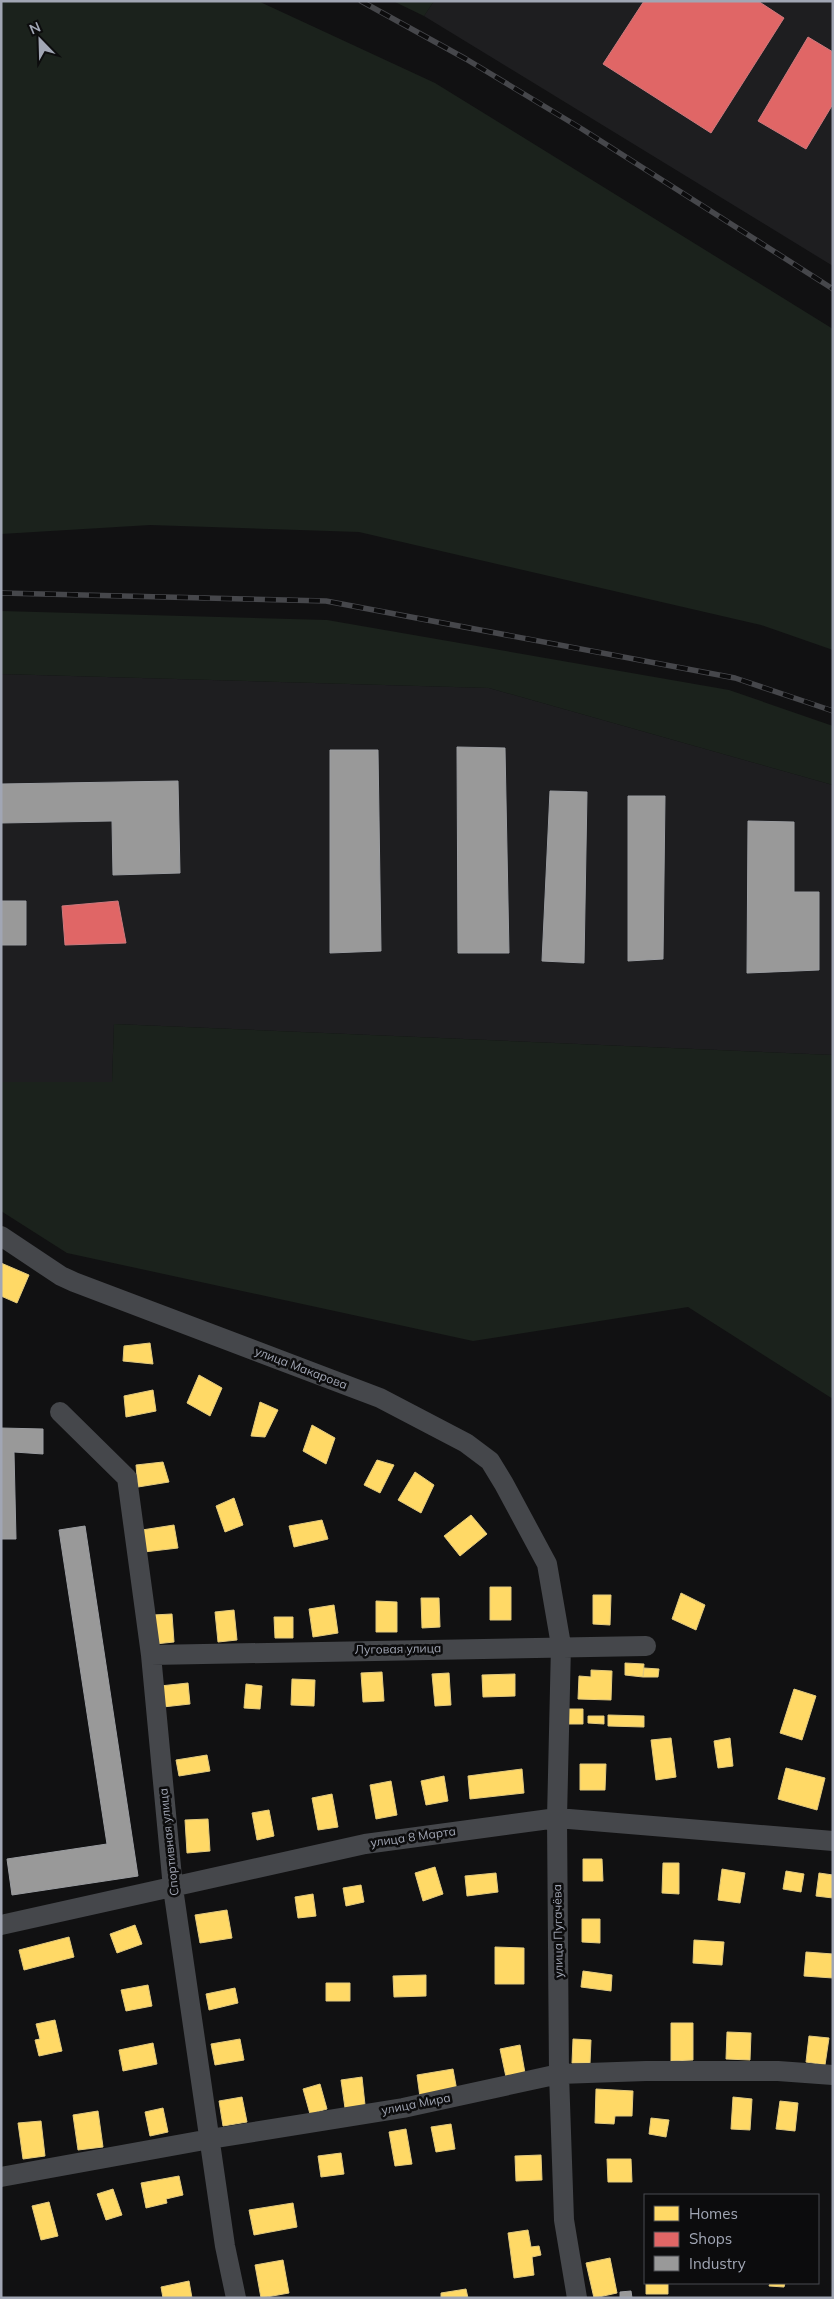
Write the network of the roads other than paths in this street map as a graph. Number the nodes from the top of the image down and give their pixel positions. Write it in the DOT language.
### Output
graph roads {
  1 [pos="1,1236"];
  2 [pos="60,1412"];
  3 [pos="547,1564"];
  4 [pos="561,1646"];
  5 [pos="646,1646"];
  6 [pos="151,1654"];
  7 [pos="557,1818"];
  8 [pos="833,1841"];
  9 [pos="173,1888"];
  10 [pos="1,1925"];
  11 [pos="559,2074"];
  12 [pos="833,2075"];
  13 [pos="210,2139"];
  14 [pos="1,2177"];
  15 [pos="236,2298"];
  16 [pos="577,2298"];
  1 -- 3 [label="street, улица Макарова"];
  2 -- 6 [label="street, Спортивная улица"];
  3 -- 4 [label="street, улица Пугачёва"];
  4 -- 5 [label="street, Луговая улица"];
  4 -- 6 [label="street, Луговая улица"];
  4 -- 7 [label="street, улица Пугачёва"];
  6 -- 9 [label="street, Спортивная улица"];
  7 -- 8 [label="street, улица 8 Марта"];
  7 -- 9 [label="street, улица 8 Марта"];
  7 -- 11 [label="street, улица Пугачёва"];
  9 -- 10 [label="street, улица 8 Марта"];
  9 -- 13 [label="street, Спортивная улица"];
  11 -- 12 [label="street, улица Мира"];
  11 -- 13 [label="street, улица Мира"];
  11 -- 16 [label="street, улица Пугачёва"];
  13 -- 14 [label="street, улица Мира"];
  13 -- 15 [label="street, Спортивная улица"];
}
